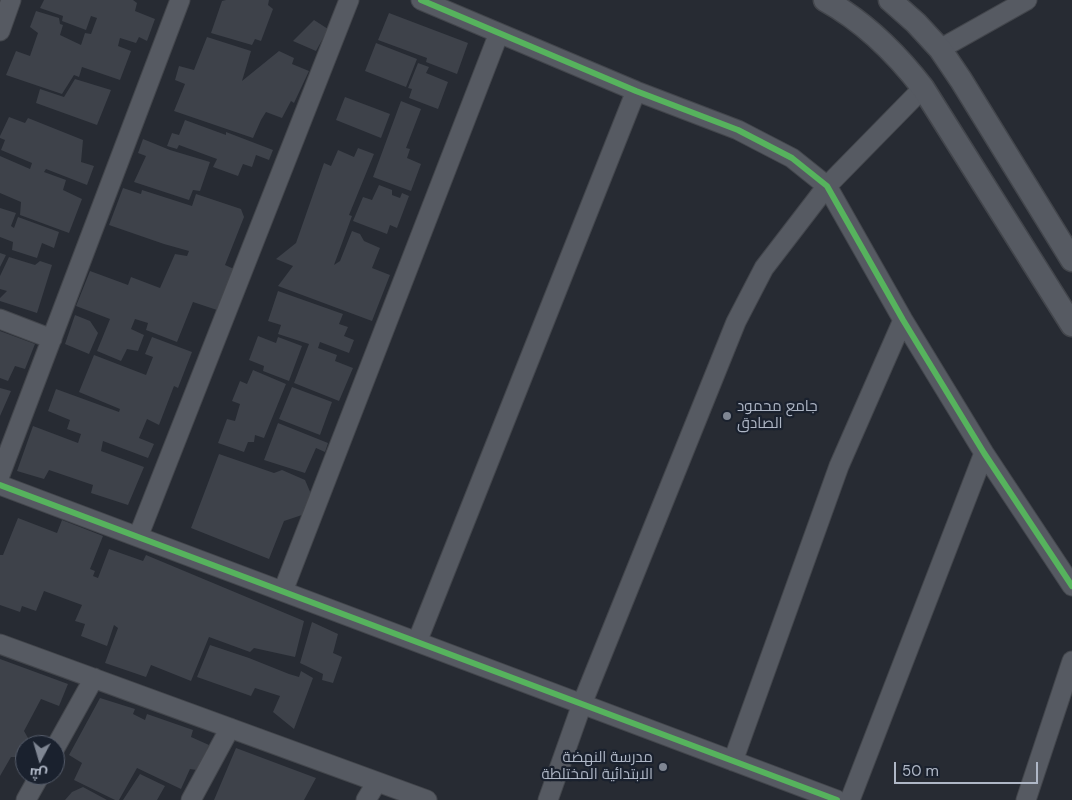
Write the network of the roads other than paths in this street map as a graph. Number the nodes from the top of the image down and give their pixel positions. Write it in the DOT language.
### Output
graph roads {
  1 [pos="11,0"];
  2 [pos="180,0"];
  3 [pos="349,0"];
  4 [pos="421,0"];
  5 [pos="825,0"];
  6 [pos="890,0"];
  7 [pos="1027,0"];
  8 [pos="0,31"];
  9 [pos="499,33"];
  10 [pos="940,49"];
  11 [pos="923,88"];
  12 [pos="636,91"];
  13 [pos="827,186"];
  14 [pos="1072,260"];
  15 [pos="0,319"];
  16 [pos="903,320"];
  17 [pos="1072,325"];
  18 [pos="52,339"];
  19 [pos="984,453"];
  20 [pos="0,475"];
  21 [pos="0,485"];
  22 [pos="138,536"];
  23 [pos="1072,586"];
  24 [pos="283,591"];
  25 [pos="417,642"];
  26 [pos="0,644"];
  27 [pos="1072,661"];
  28 [pos="94,678"];
  29 [pos="582,704"];
  30 [pos="230,728"];
  31 [pos="62,735"];
  32 [pos="733,761"];
  33 [pos="377,782"];
  34 [pos="34,785"];
  35 [pos="26,800"];
  36 [pos="191,800"];
  37 [pos="366,800"];
  38 [pos="427,800"];
  39 [pos="548,800"];
  40 [pos="837,800"];
  41 [pos="850,800"];
  42 [pos="1026,800"];
  1 -- 8 [label="street"];
  2 -- 18 [label="street"];
  3 -- 22 [label="street"];
  4 -- 9 [label="street"];
  5 -- 11 [label="street"];
  6 -- 10 [label="street"];
  7 -- 10 [label="street"];
  9 -- 12 [label="street"];
  9 -- 24 [label="street"];
  10 -- 14 [label="street"];
  11 -- 13 [label="street"];
  11 -- 17 [label="street"];
  12 -- 13 [label="street"];
  12 -- 25 [label="street"];
  13 -- 16 [label="street"];
  13 -- 29 [label="street"];
  15 -- 18 [label="street"];
  16 -- 19 [label="street"];
  16 -- 32 [label="street"];
  18 -- 20 [label="street"];
  19 -- 23 [label="street"];
  19 -- 41 [label="street"];
  21 -- 22 [label="street"];
  22 -- 24 [label="street"];
  24 -- 25 [label="street"];
  25 -- 29 [label="street"];
  26 -- 28 [label="street"];
  27 -- 42 [label="street"];
  28 -- 30 [label="street"];
  28 -- 31 [label="street"];
  29 -- 32 [label="street"];
  29 -- 39 [label="street"];
  30 -- 33 [label="street"];
  30 -- 36 [label="street"];
  32 -- 40 [label="street"];
  33 -- 37 [label="street"];
  33 -- 38 [label="street"];
  34 -- 35 [label="street"];
}
